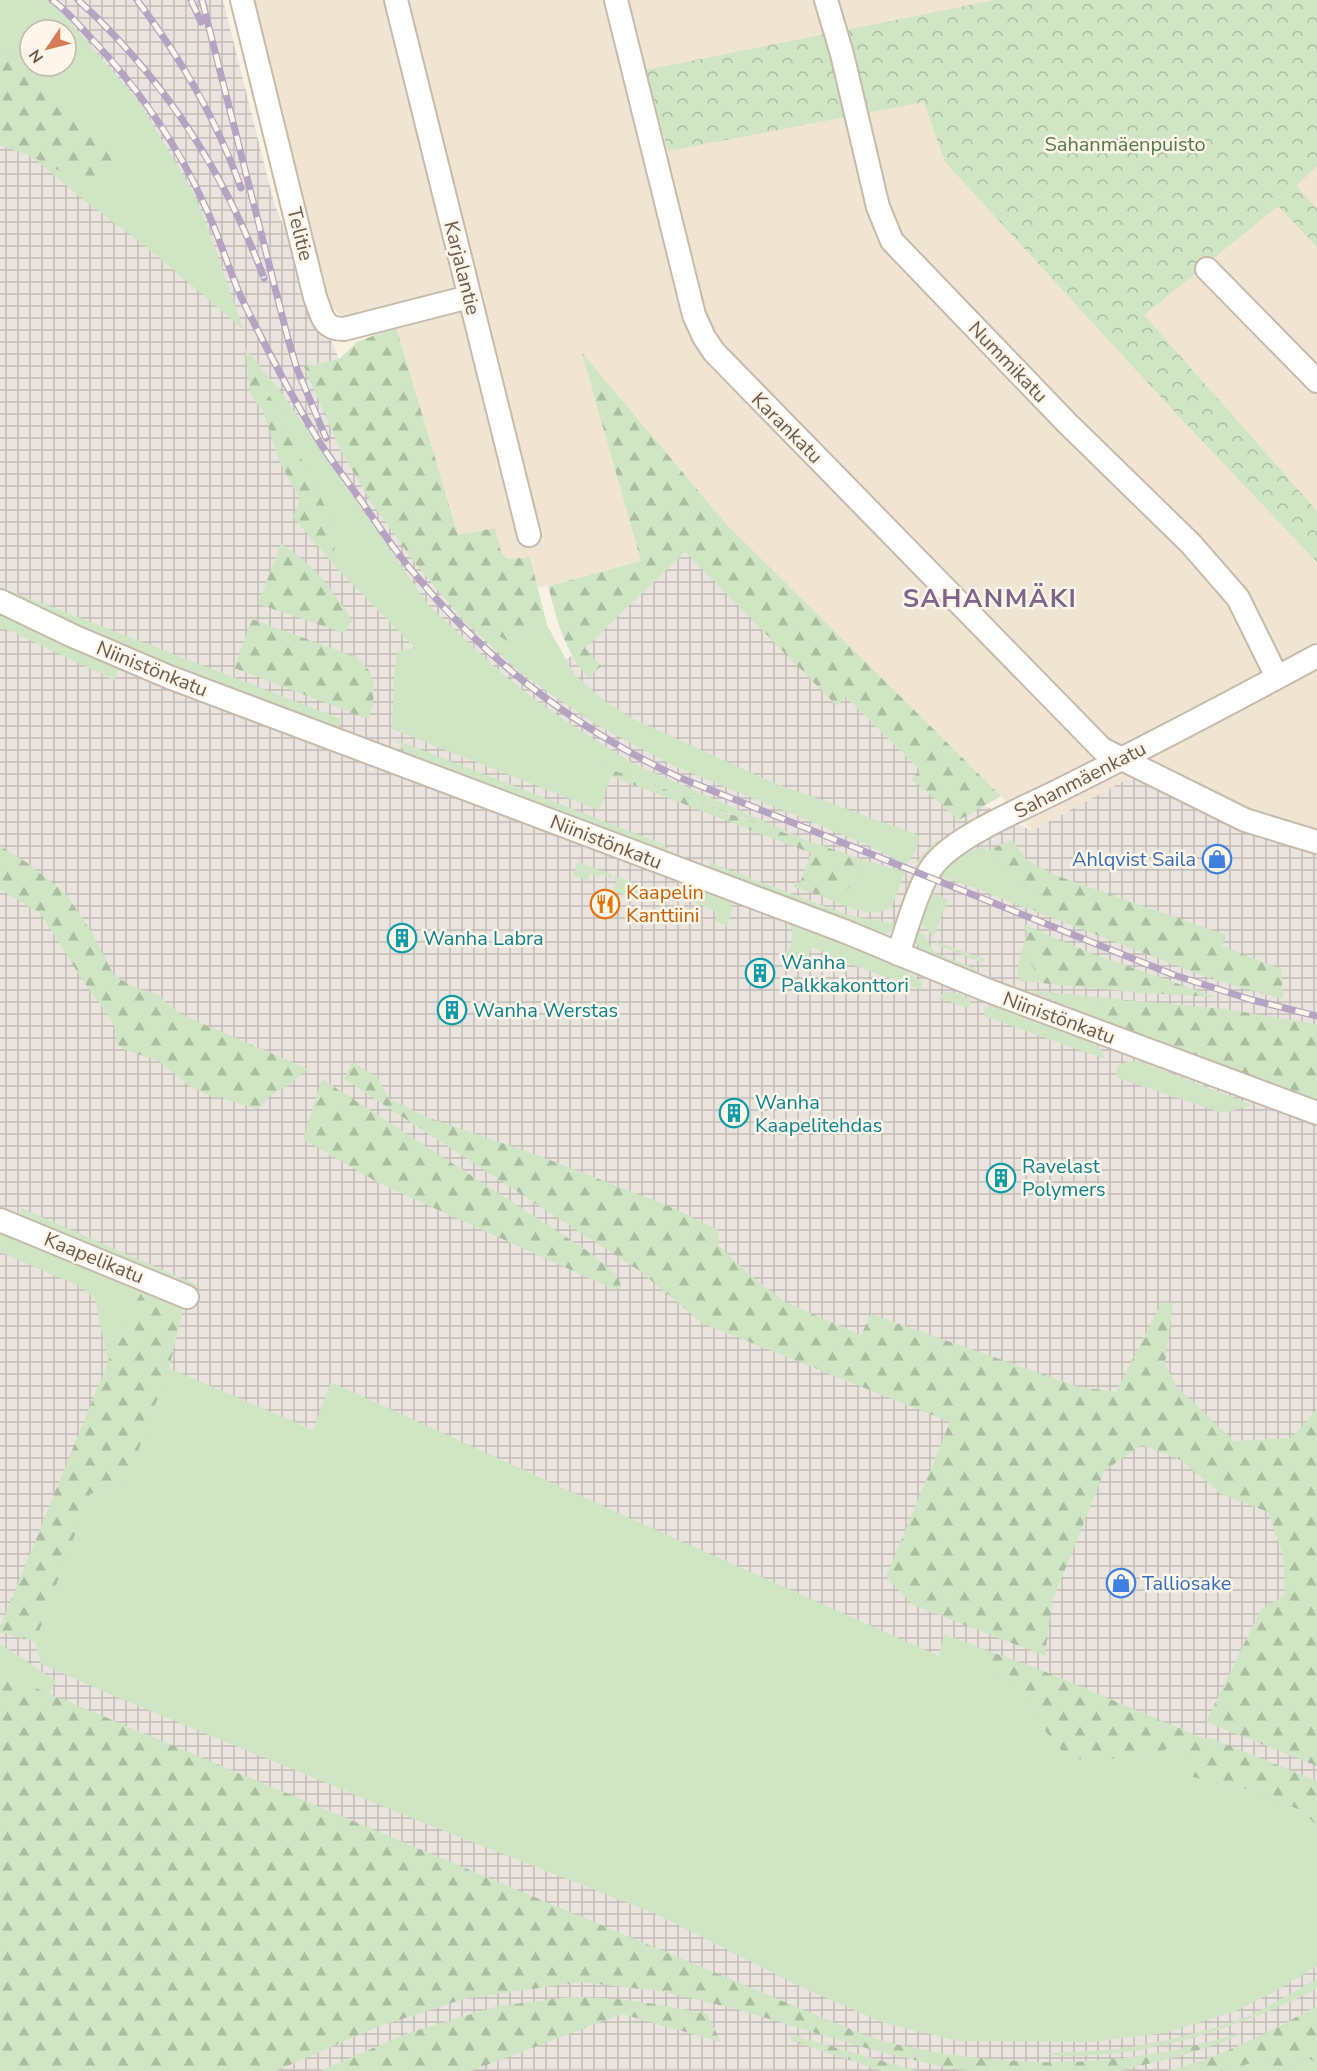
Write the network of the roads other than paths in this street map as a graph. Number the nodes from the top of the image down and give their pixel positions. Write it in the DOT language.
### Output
graph roads {
  1 [pos="242,0"];
  2 [pos="396,0"];
  3 [pos="616,0"];
  4 [pos="826,0"];
  5 [pos="1207,268"];
  6 [pos="469,297"];
  7 [pos="1317,381"];
  8 [pos="529,535"];
  9 [pos="0,601"];
  10 [pos="1317,656"];
  11 [pos="1277,677"];
  12 [pos="1122,759"];
  13 [pos="1317,842"];
  14 [pos="898,954"];
  15 [pos="1317,1113"];
  16 [pos="0,1220"];
  17 [pos="187,1297"];
  1 -- 6 [label="street, Telitie"];
  2 -- 6 [label="street, Karjalantie"];
  3 -- 12 [label="street, Karankatu"];
  4 -- 11 [label="street, Nummikatu"];
  5 -- 7 [label="street"];
  6 -- 8 [label="street, Karjalantie"];
  9 -- 14 [label="street, Niinistönkatu"];
  10 -- 11 [label="street, Sahanmäenkatu"];
  11 -- 12 [label="street, Sahanmäenkatu"];
  12 -- 13 [label="street, Karankatu"];
  12 -- 14 [label="street, Sahanmäenkatu"];
  14 -- 15 [label="street, Niinistönkatu"];
  16 -- 17 [label="street, Kaapelikatu"];
}
